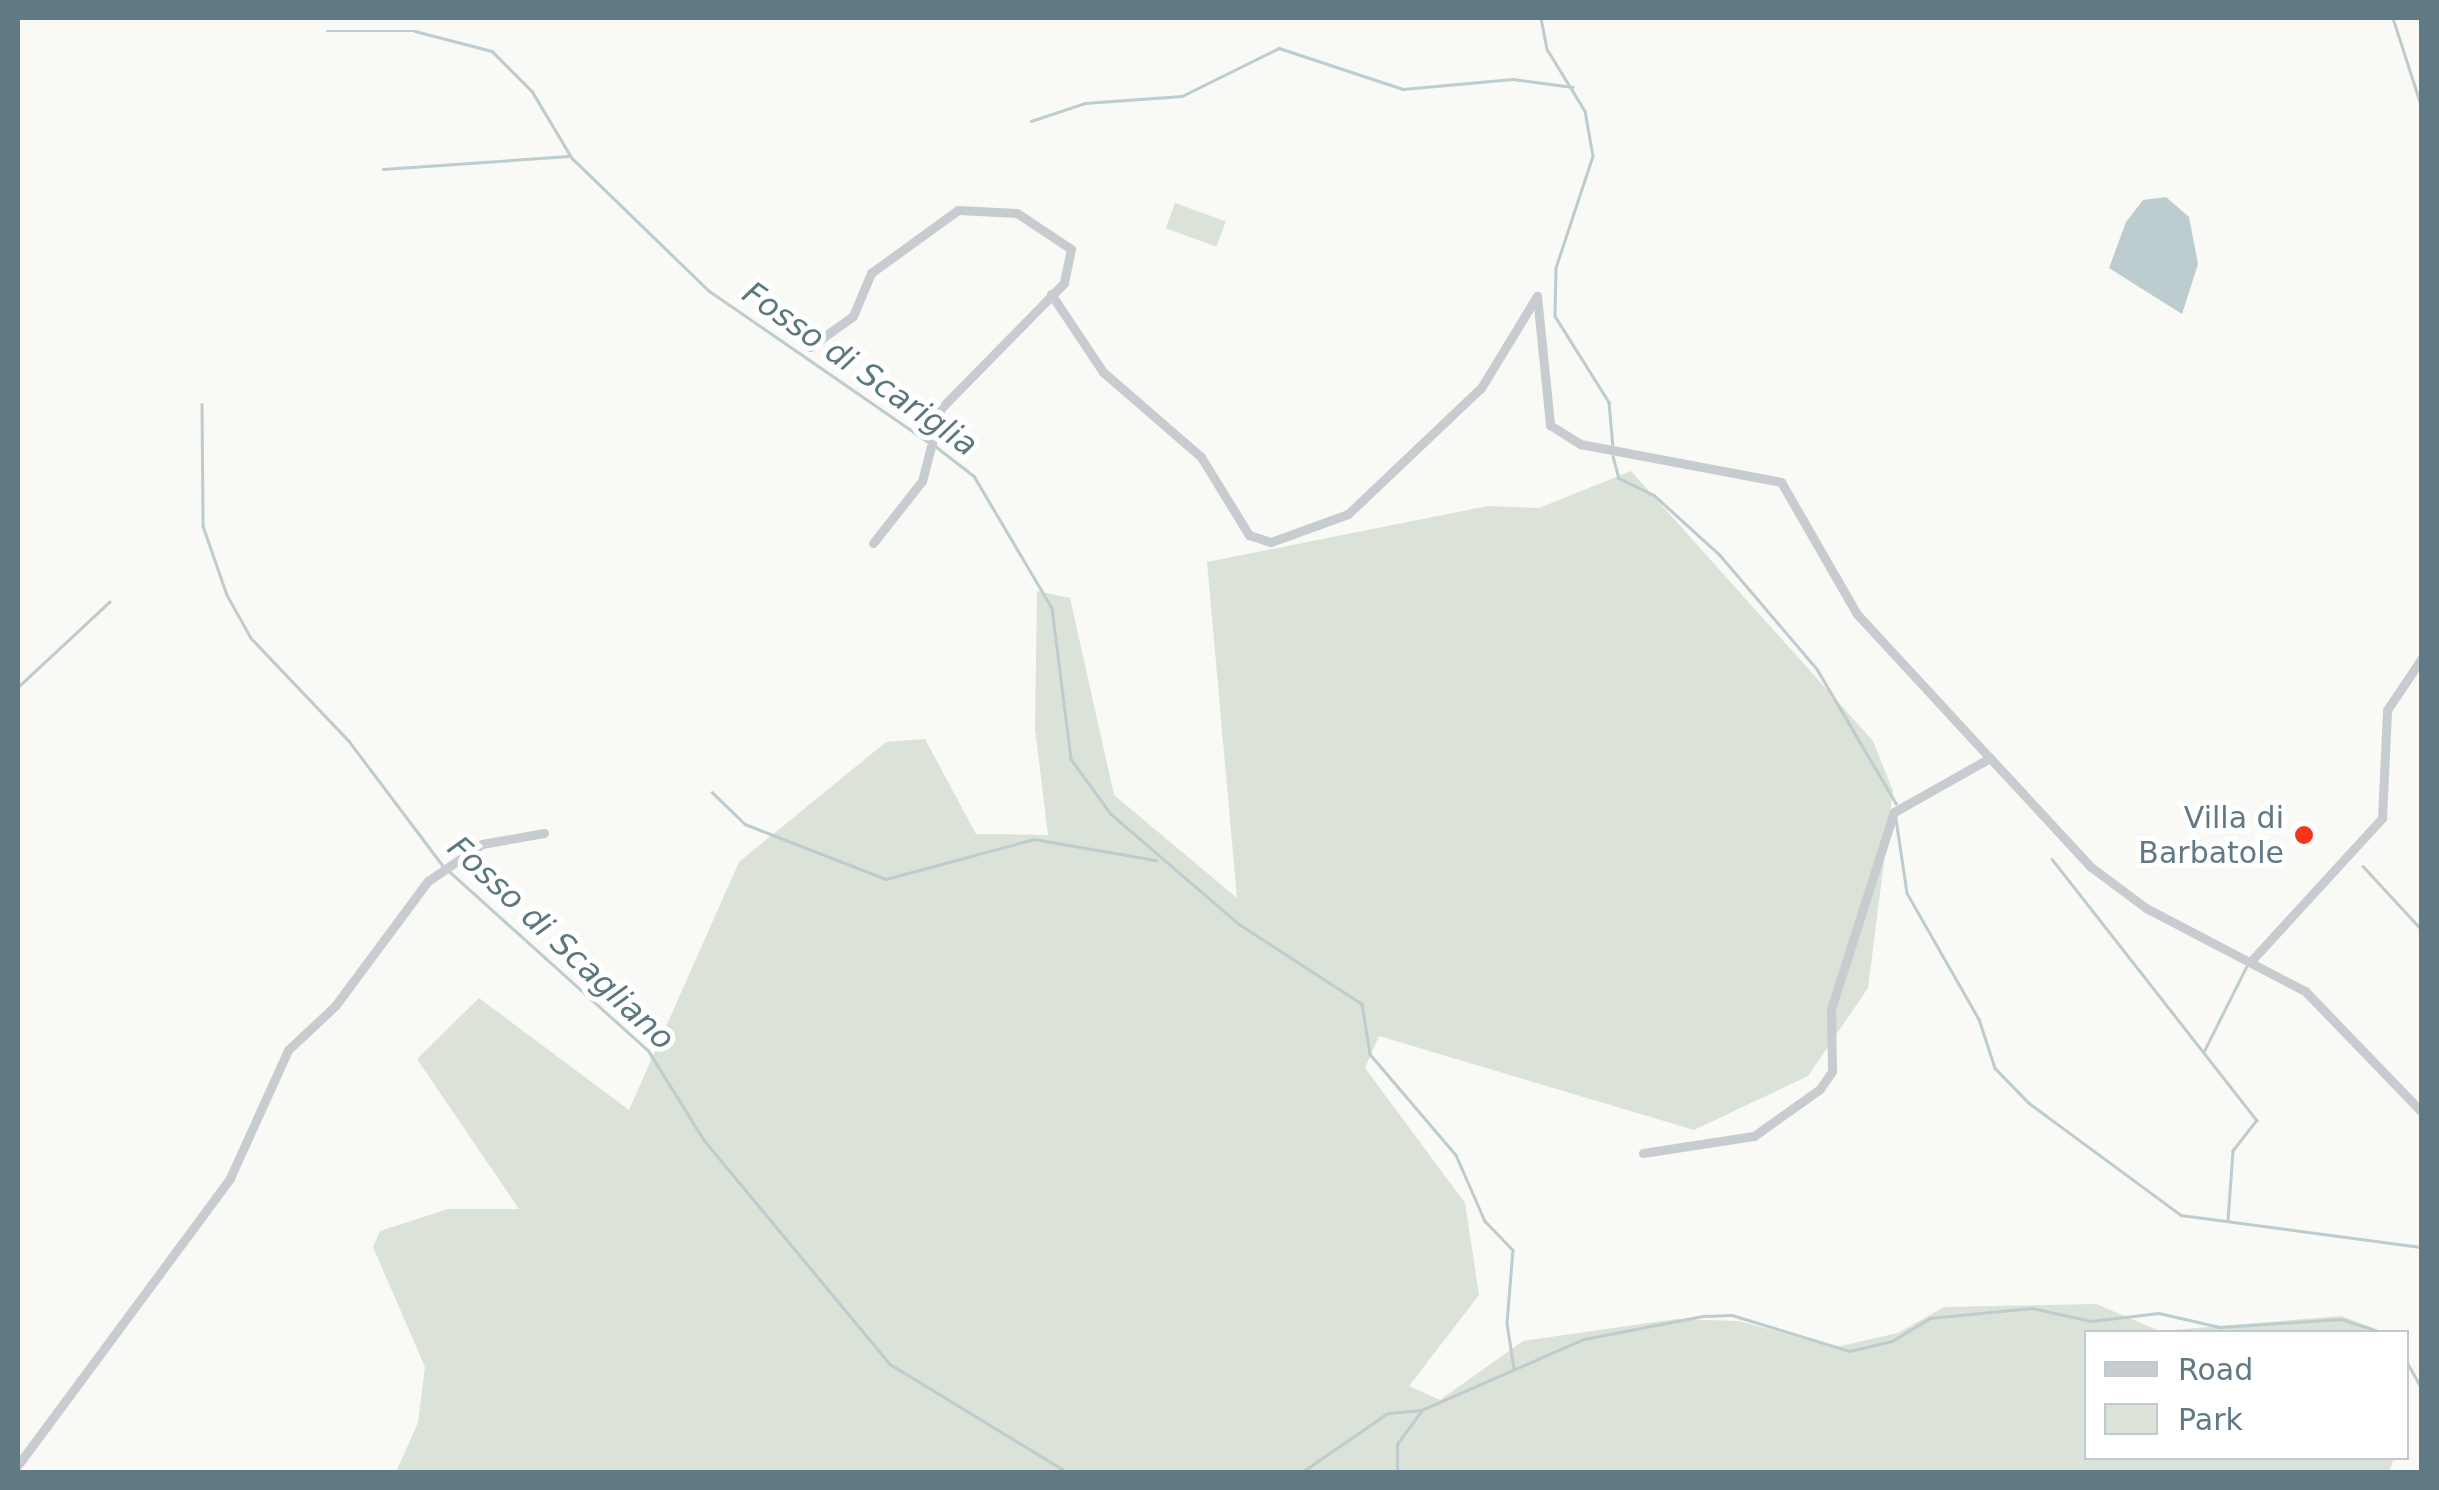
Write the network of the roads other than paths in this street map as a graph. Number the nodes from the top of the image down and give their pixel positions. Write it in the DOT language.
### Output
graph roads {
  1 [pos="1051,294"];
  2 [pos="810,347"];
  3 [pos="873,543"];
  4 [pos="2422,658"];
  5 [pos="1990,758"];
  6 [pos="544,832"];
  7 [pos="2252,960"];
  8 [pos="2422,1112"];
  9 [pos="1643,1153"];
  10 [pos="18,1465"];
  1 -- 2 [label="street"];
  1 -- 3 [label="street"];
  1 -- 5 [label="street"];
  4 -- 7 [label="street"];
  5 -- 7 [label="street"];
  5 -- 9 [label="street"];
  6 -- 10 [label="street"];
  7 -- 8 [label="street"];
}
